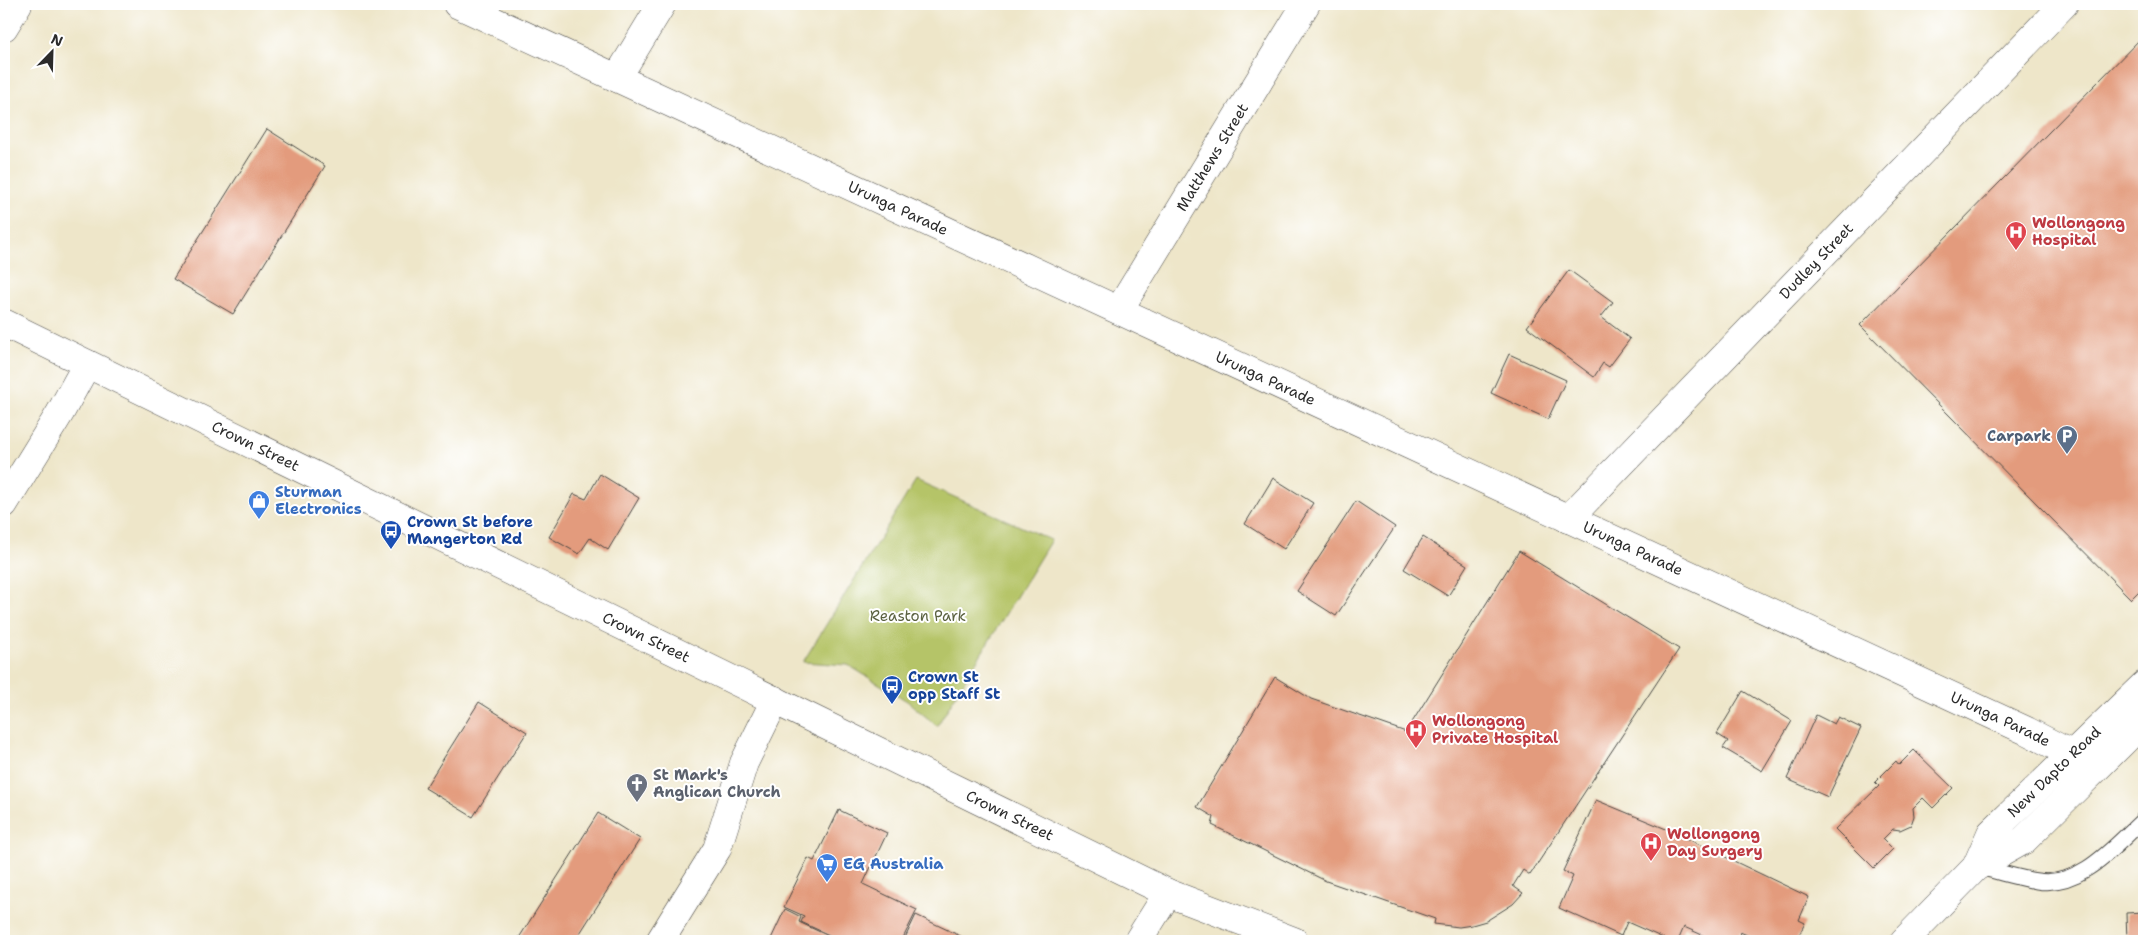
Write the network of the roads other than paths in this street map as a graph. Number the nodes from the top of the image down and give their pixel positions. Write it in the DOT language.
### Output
graph roads {
  1 [pos="18,4"];
  2 [pos="457,4"];
  3 [pos="662,4"];
  4 [pos="1306,4"];
  5 [pos="2064,4"];
  6 [pos="4,27"];
  7 [pos="617,78"];
  8 [pos="1119,310"];
  9 [pos="4,323"];
  10 [pos="87,364"];
  11 [pos="4,504"];
  12 [pos="1568,519"];
  13 [pos="2144,685"];
  14 [pos="775,700"];
  15 [pos="2144,721"];
  16 [pos="2073,755"];
  17 [pos="2144,819"];
  18 [pos="1976,867"];
  19 [pos="1168,893"];
  20 [pos="660,941"];
  21 [pos="1138,941"];
  22 [pos="1294,941"];
  23 [pos="1904,941"];
  1 -- 6 [label="street"];
  2 -- 7 [label="street, Urunga Parade"];
  3 -- 7 [label="street"];
  4 -- 8 [label="street, Matthews Street"];
  5 -- 12 [label="street, Dudley Street"];
  7 -- 8 [label="street, Urunga Parade"];
  8 -- 12 [label="street, Urunga Parade"];
  9 -- 10 [label="street, Crown Street"];
  10 -- 11 [label="street"];
  10 -- 14 [label="street, Crown Street"];
  12 -- 16 [label="street, Urunga Parade"];
  13 -- 16 [label="street, New Dapto Road"];
  14 -- 19 [label="street, Crown Street"];
  14 -- 20 [label="street"];
  15 -- 18 [label="street, New Dapto Road"];
  16 -- 18 [label="street, New Dapto Road"];
  17 -- 18 [label="lane"];
  18 -- 23 [label="street, New Dapto Road"];
  19 -- 21 [label="street"];
  19 -- 22 [label="street, Crown Street"];
}
